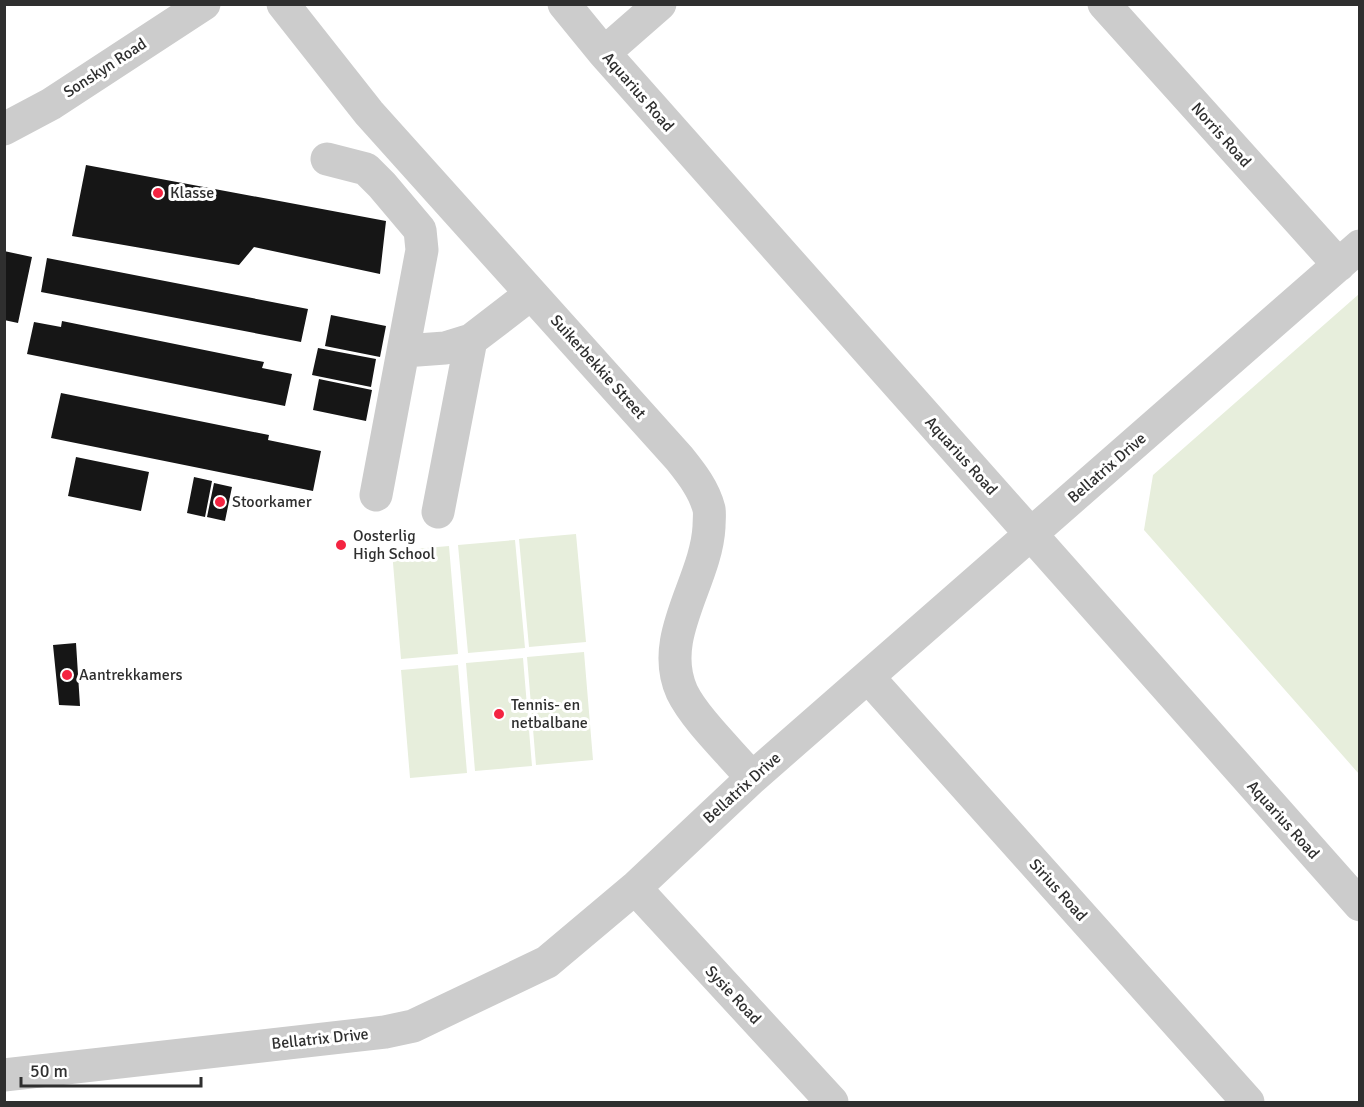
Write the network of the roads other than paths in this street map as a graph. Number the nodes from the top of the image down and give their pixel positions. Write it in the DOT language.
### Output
graph roads {
  1 [pos="204,4"];
  2 [pos="283,4"];
  3 [pos="564,4"];
  4 [pos="660,4"];
  5 [pos="1104,4"];
  6 [pos="604,53"];
  7 [pos="4,129"];
  8 [pos="327,159"];
  9 [pos="1349,256"];
  10 [pos="531,294"];
  11 [pos="471,340"];
  12 [pos="404,351"];
  13 [pos="376,495"];
  14 [pos="438,512"];
  15 [pos="1031,535"];
  16 [pos="868,677"];
  17 [pos="752,778"];
  18 [pos="635,888"];
  19 [pos="1359,905"];
  20 [pos="4,1075"];
  21 [pos="832,1102"];
  22 [pos="1248,1102"];
  1 -- 7 [label="street, Sonskyn Road"];
  2 -- 10 [label="street, Suikerbekkie Street"];
  3 -- 6 [label="street, Aquarius Road"];
  4 -- 6 [label="street"];
  5 -- 9 [label="street, Norris Road"];
  6 -- 15 [label="street, Aquarius Road"];
  8 -- 12 [label="street"];
  9 -- 15 [label="street, Bellatrix Drive"];
  10 -- 11 [label="street"];
  10 -- 17 [label="street, Suikerbekkie Street"];
  11 -- 12 [label="street"];
  11 -- 14 [label="street"];
  12 -- 13 [label="street"];
  15 -- 16 [label="street, Bellatrix Drive"];
  15 -- 19 [label="street, Aquarius Road"];
  16 -- 17 [label="street, Bellatrix Drive"];
  16 -- 22 [label="street, Sirius Road"];
  17 -- 18 [label="street, Bellatrix Drive"];
  18 -- 20 [label="street, Bellatrix Drive"];
  18 -- 21 [label="street, Sysie Road"];
}
